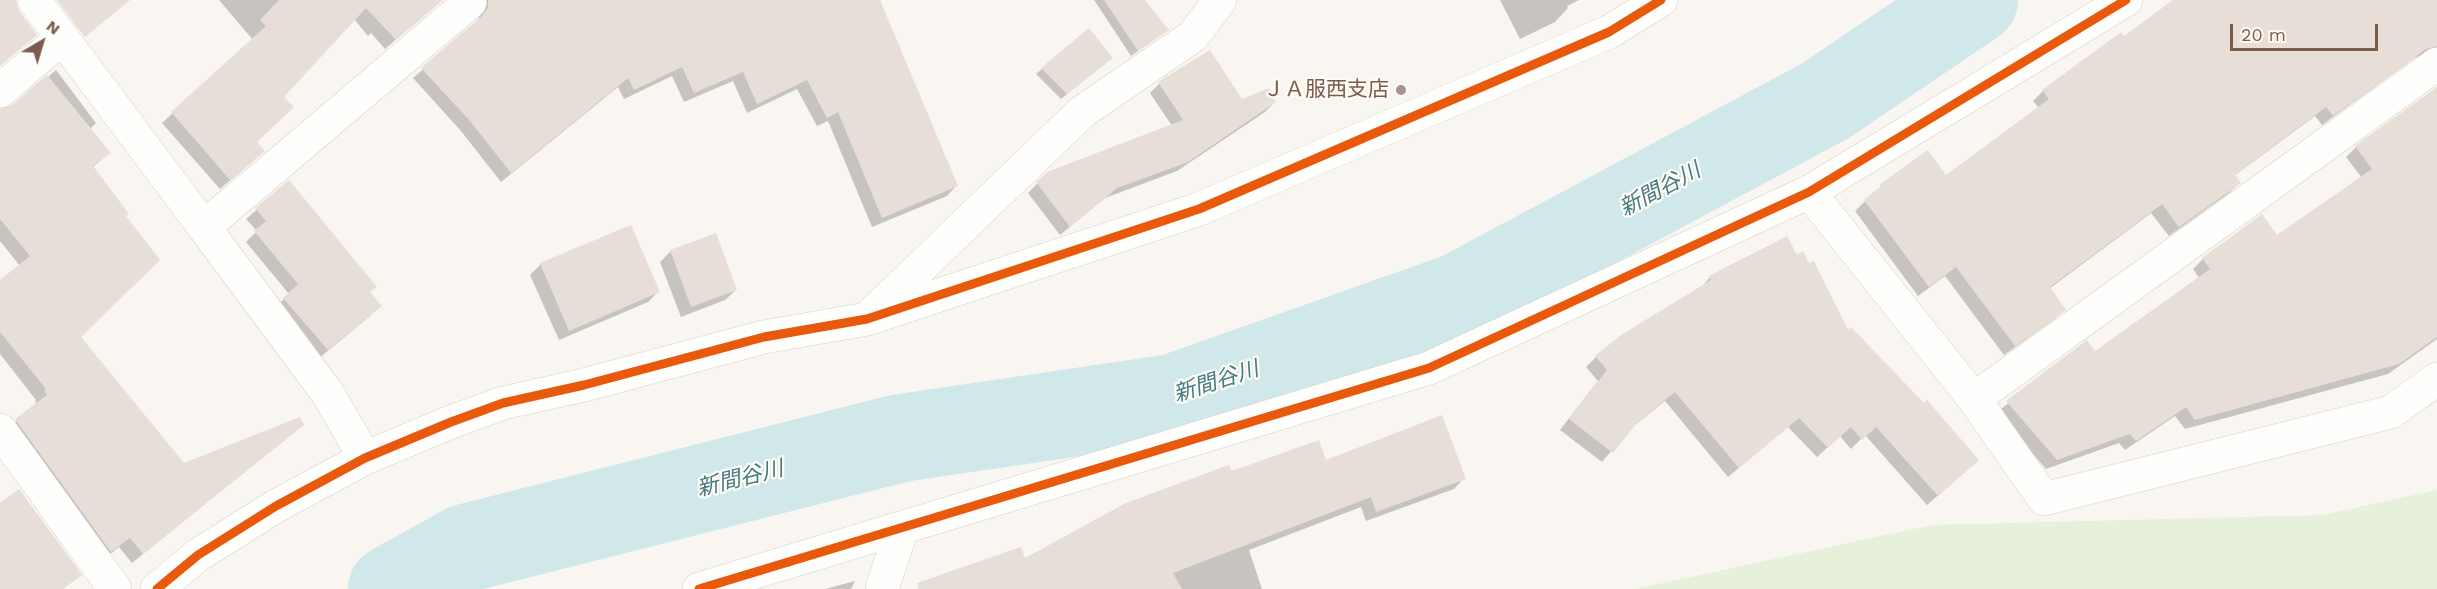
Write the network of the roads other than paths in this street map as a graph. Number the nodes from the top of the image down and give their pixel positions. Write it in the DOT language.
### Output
graph roads {
  1 [pos="34,0"];
  2 [pos="468,0"];
  3 [pos="1220,0"];
  4 [pos="1661,0"];
  5 [pos="2126,0"];
  6 [pos="62,38"];
  7 [pos="2437,64"];
  8 [pos="0,91"];
  9 [pos="1809,192"];
  10 [pos="204,227"];
  11 [pos="867,319"];
  12 [pos="2437,379"];
  13 [pos="1974,399"];
  14 [pos="0,430"];
  15 [pos="365,458"];
  16 [pos="902,528"];
  17 [pos="115,589"];
  18 [pos="157,589"];
  19 [pos="699,589"];
  20 [pos="882,589"];
  1 -- 6 [label="street"];
  2 -- 10 [label="street"];
  3 -- 11 [label="street"];
  4 -- 11 [label="street"];
  5 -- 9 [label="street"];
  6 -- 8 [label="street"];
  6 -- 10 [label="street"];
  7 -- 13 [label="street"];
  9 -- 13 [label="street"];
  9 -- 16 [label="street"];
  10 -- 15 [label="street"];
  11 -- 15 [label="street"];
  12 -- 13 [label="street"];
  14 -- 17 [label="street"];
  15 -- 18 [label="street"];
  16 -- 19 [label="street"];
  16 -- 20 [label="street"];
}
